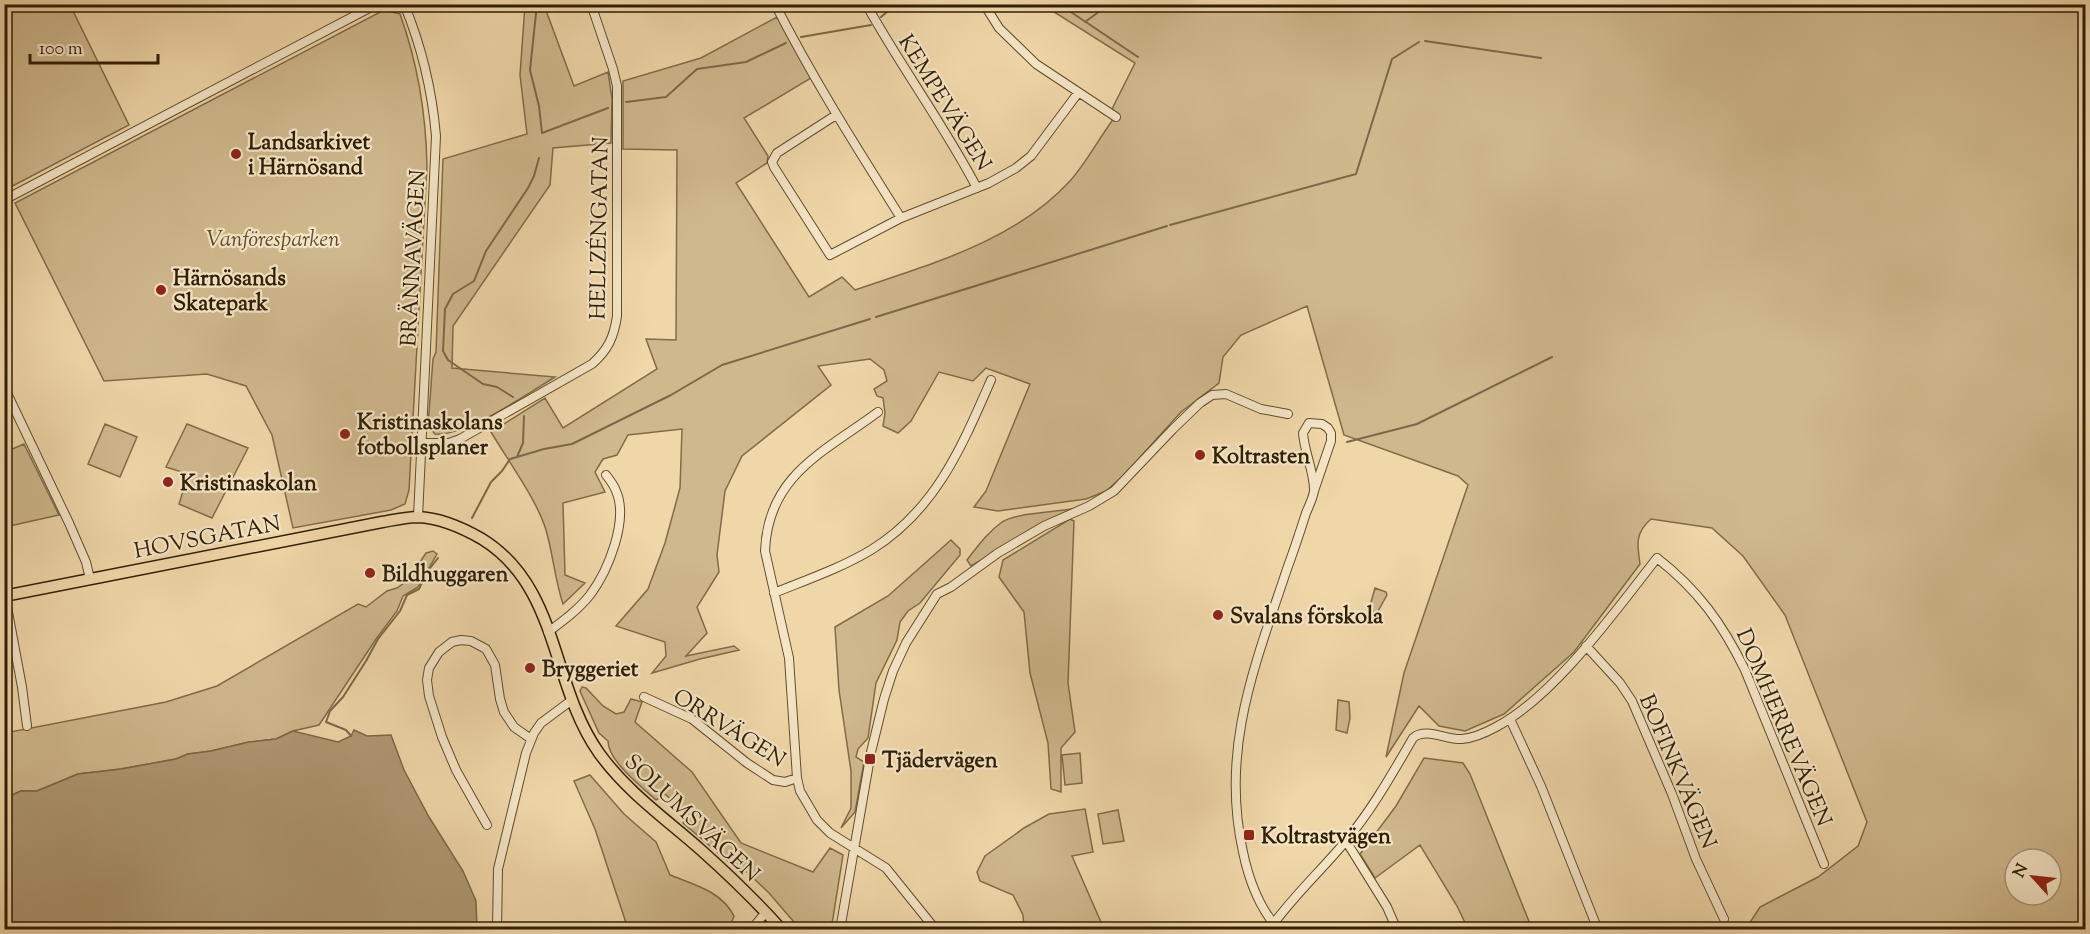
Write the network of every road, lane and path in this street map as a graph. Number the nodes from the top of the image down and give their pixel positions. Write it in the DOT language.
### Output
graph roads {
  1 [pos="377,4"];
  2 [pos="404,4"];
  3 [pos="591,4"];
  4 [pos="691,4"];
  5 [pos="696,4"];
  6 [pos="776,4"];
  7 [pos="866,4"];
  8 [pos="984,4"];
  9 [pos="1078,93"];
  10 [pos="836,115"];
  11 [pos="1116,117"];
  12 [pos="977,188"];
  13 [pos="4,200"];
  14 [pos="901,218"];
  15 [pos="992,380"];
  16 [pos="4,387"];
  17 [pos="878,412"];
  18 [pos="1288,414"];
  19 [pos="421,443"];
  20 [pos="606,475"];
  21 [pos="1314,491"];
  22 [pos="418,517"];
  23 [pos="90,579"];
  24 [pos="774,593"];
  25 [pos="5,596"];
  26 [pos="548,632"];
  27 [pos="1586,646"];
  28 [pos="644,697"];
  29 [pos="572,700"];
  30 [pos="1510,719"];
  31 [pos="27,726"];
  32 [pos="531,739"];
  33 [pos="796,778"];
  34 [pos="487,825"];
  35 [pos="1346,841"];
  36 [pos="855,849"];
  37 [pos="1824,864"];
  38 [pos="766,912"];
  39 [pos="1724,919"];
  40 [pos="1274,927"];
  41 [pos="497,930"];
  42 [pos="750,930"];
  43 [pos="782,930"];
  44 [pos="840,930"];
  45 [pos="936,930"];
  46 [pos="1397,930"];
  47 [pos="1598,930"];
  1 -- 13 [label="street"];
  2 -- 19 [label="street, BRÄNNAVÄGEN"];
  3 -- 19 [label="street, HELLZÉNGATAN"];
  4 -- 5 [label="street"];
  6 -- 10 [label="street"];
  7 -- 12 [label="street, KEMPEVÄGEN"];
  8 -- 9 [label="street"];
  9 -- 11 [label="street"];
  9 -- 12 [label="street"];
  10 -- 14 [label="street"];
  10 -- 14 [label="street"];
  12 -- 14 [label="street"];
  15 -- 24 [label="street"];
  16 -- 23 [label="street"];
  17 -- 24 [label="street"];
  18 -- 36 [label="street"];
  19 -- 22 [label="street, BRÄNNAVÄGEN"];
  20 -- 26 [label="street"];
  21 -- 21 [label="street"];
  21 -- 40 [label="street"];
  22 -- 23 [label="main road, HOVSGATAN"];
  22 -- 26 [label="main road, SOLUMSVÄGEN"];
  23 -- 25 [label="main road, HOVSGATAN"];
  24 -- 33 [label="street"];
  25 -- 31 [label="street"];
  26 -- 29 [label="main road, SOLUMSVÄGEN"];
  27 -- 30 [label="street"];
  27 -- 37 [label="street, DOMHERREVÄGEN"];
  27 -- 39 [label="street, BOFINKVÄGEN"];
  28 -- 33 [label="street, ORRVÄGEN"];
  29 -- 32 [label="street"];
  29 -- 38 [label="main road, SOLUMSVÄGEN"];
  30 -- 35 [label="street"];
  30 -- 47 [label="street"];
  32 -- 34 [label="street"];
  32 -- 41 [label="street"];
  33 -- 36 [label="street"];
  35 -- 40 [label="street"];
  35 -- 46 [label="street"];
  36 -- 44 [label="street"];
  36 -- 45 [label="street"];
  38 -- 42 [label="street"];
  38 -- 43 [label="main road, SOLUMSVÄGEN"];
}
